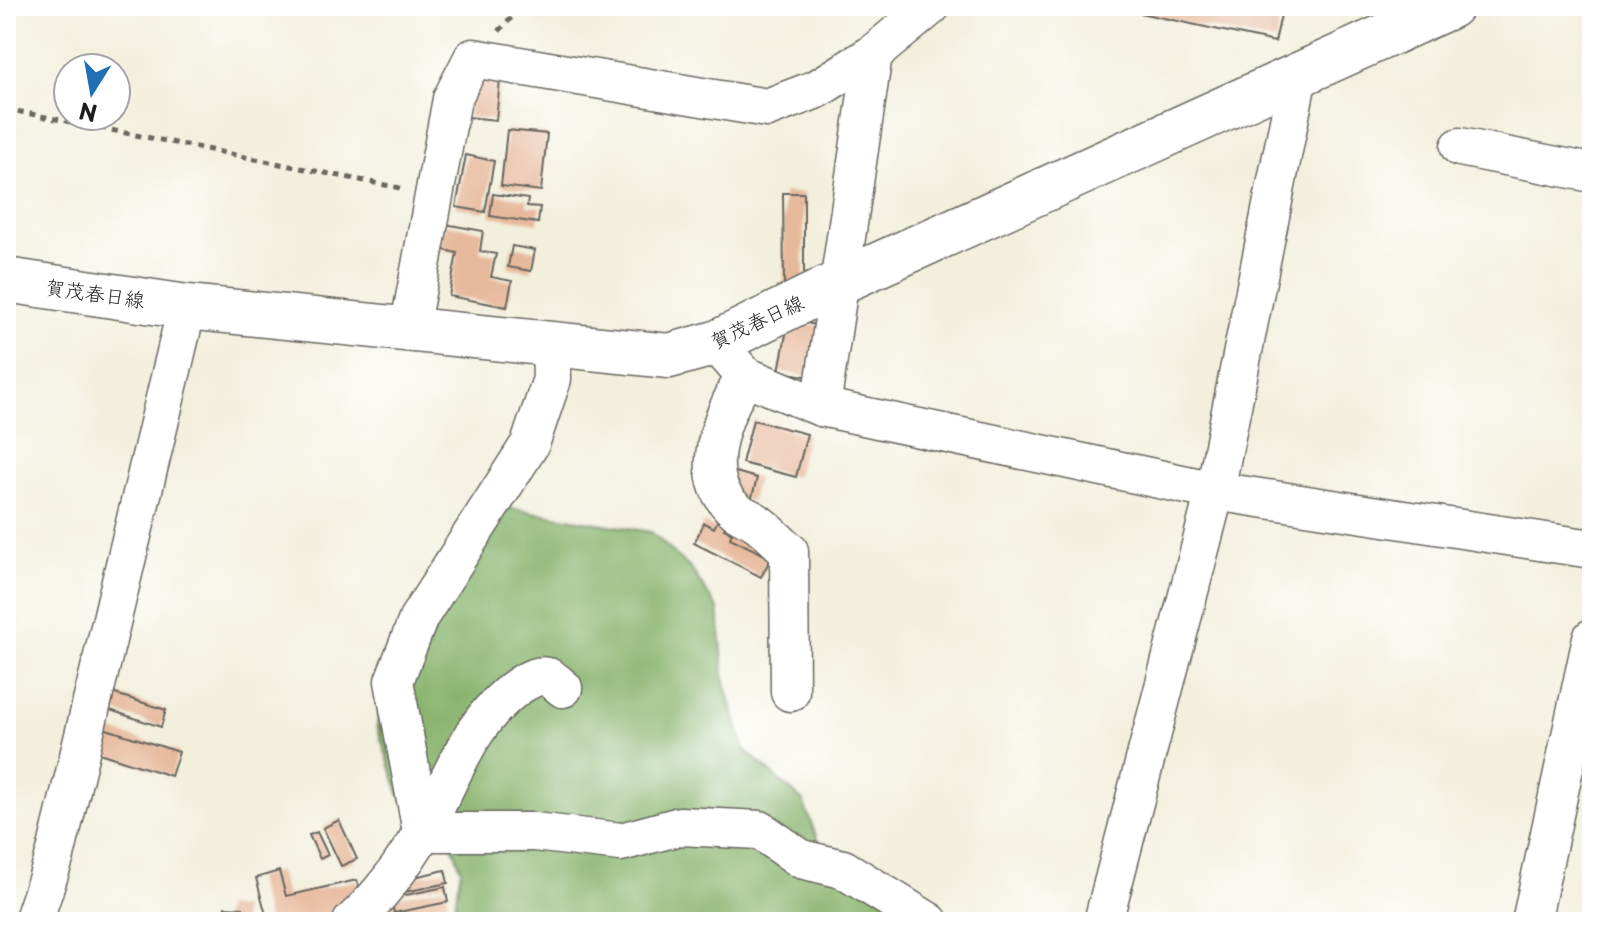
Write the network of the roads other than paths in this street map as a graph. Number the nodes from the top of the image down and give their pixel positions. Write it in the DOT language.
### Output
graph roads {
  1 [pos="931,6"];
  2 [pos="1451,6"];
  3 [pos="873,54"];
  4 [pos="1298,76"];
  5 [pos="1460,147"];
  6 [pos="1592,173"];
  7 [pos="6,280"];
  8 [pos="840,282"];
  9 [pos="187,307"];
  10 [pos="409,330"];
  11 [pos="716,343"];
  12 [pos="551,345"];
  13 [pos="745,376"];
  14 [pos="821,407"];
  15 [pos="1215,491"];
  16 [pos="1592,549"];
  17 [pos="1592,638"];
  18 [pos="563,688"];
  19 [pos="790,692"];
  20 [pos="422,832"];
  21 [pos="33,922"];
  22 [pos="352,922"];
  23 [pos="929,922"];
  24 [pos="1103,922"];
  25 [pos="1531,922"];
  1 -- 3 [label="street"];
  2 -- 4 [label="main road, 賀茂春日線"];
  3 -- 8 [label="street"];
  3 -- 10 [label="street"];
  4 -- 8 [label="main road, 賀茂春日線"];
  4 -- 15 [label="street"];
  5 -- 6 [label="street"];
  7 -- 9 [label="main road, 賀茂春日線"];
  8 -- 11 [label="main road, 賀茂春日線"];
  8 -- 14 [label="street"];
  9 -- 10 [label="main road, 賀茂春日線"];
  9 -- 21 [label="street"];
  10 -- 12 [label="main road, 賀茂春日線"];
  11 -- 12 [label="main road, 賀茂春日線"];
  11 -- 13 [label="street"];
  12 -- 20 [label="street"];
  13 -- 14 [label="street"];
  13 -- 19 [label="street"];
  14 -- 15 [label="street"];
  15 -- 16 [label="street"];
  15 -- 24 [label="street"];
  17 -- 25 [label="street"];
  18 -- 20 [label="street"];
  20 -- 22 [label="street"];
  20 -- 23 [label="street"];
}
